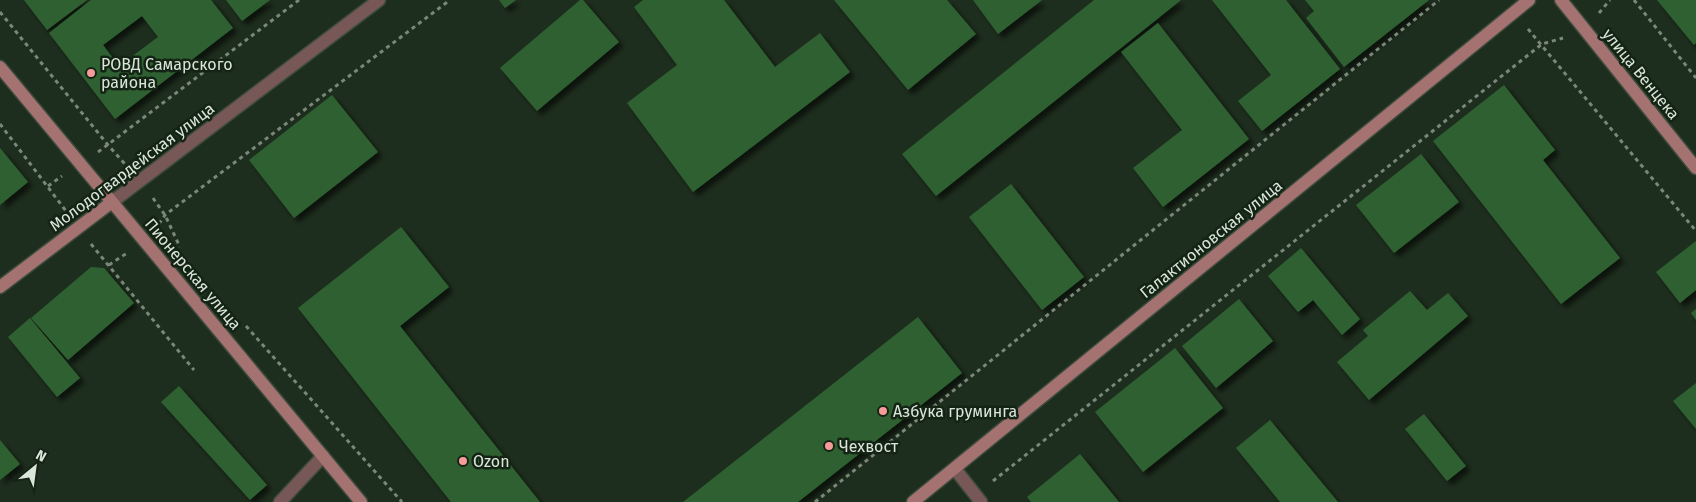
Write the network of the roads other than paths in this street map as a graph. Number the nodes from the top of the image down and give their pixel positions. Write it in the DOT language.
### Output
graph roads {
  1 [pos="379,0"];
  2 [pos="1529,0"];
  3 [pos="1561,0"];
  4 [pos="0,66"];
  5 [pos="1696,168"];
  6 [pos="112,202"];
  7 [pos="0,287"];
  8 [pos="323,456"];
  9 [pos="955,469"];
  10 [pos="978,498"];
  11 [pos="280,502"];
  12 [pos="361,502"];
  13 [pos="912,502"];
  1 -- 6 [label="street, Молодогвардейская улица"];
  2 -- 9 [label="main road, Галактионовская улица"];
  3 -- 5 [label="main road, улица Венцека"];
  4 -- 6 [label="main road, Пионерская улица"];
  6 -- 7 [label="main road, Молодогвардейская улица"];
  6 -- 8 [label="main road, Пионерская улица"];
  8 -- 11 [label="street"];
  8 -- 12 [label="main road, Пионерская улица"];
  9 -- 10 [label="street"];
  9 -- 13 [label="main road, Галактионовская улица"];
}
